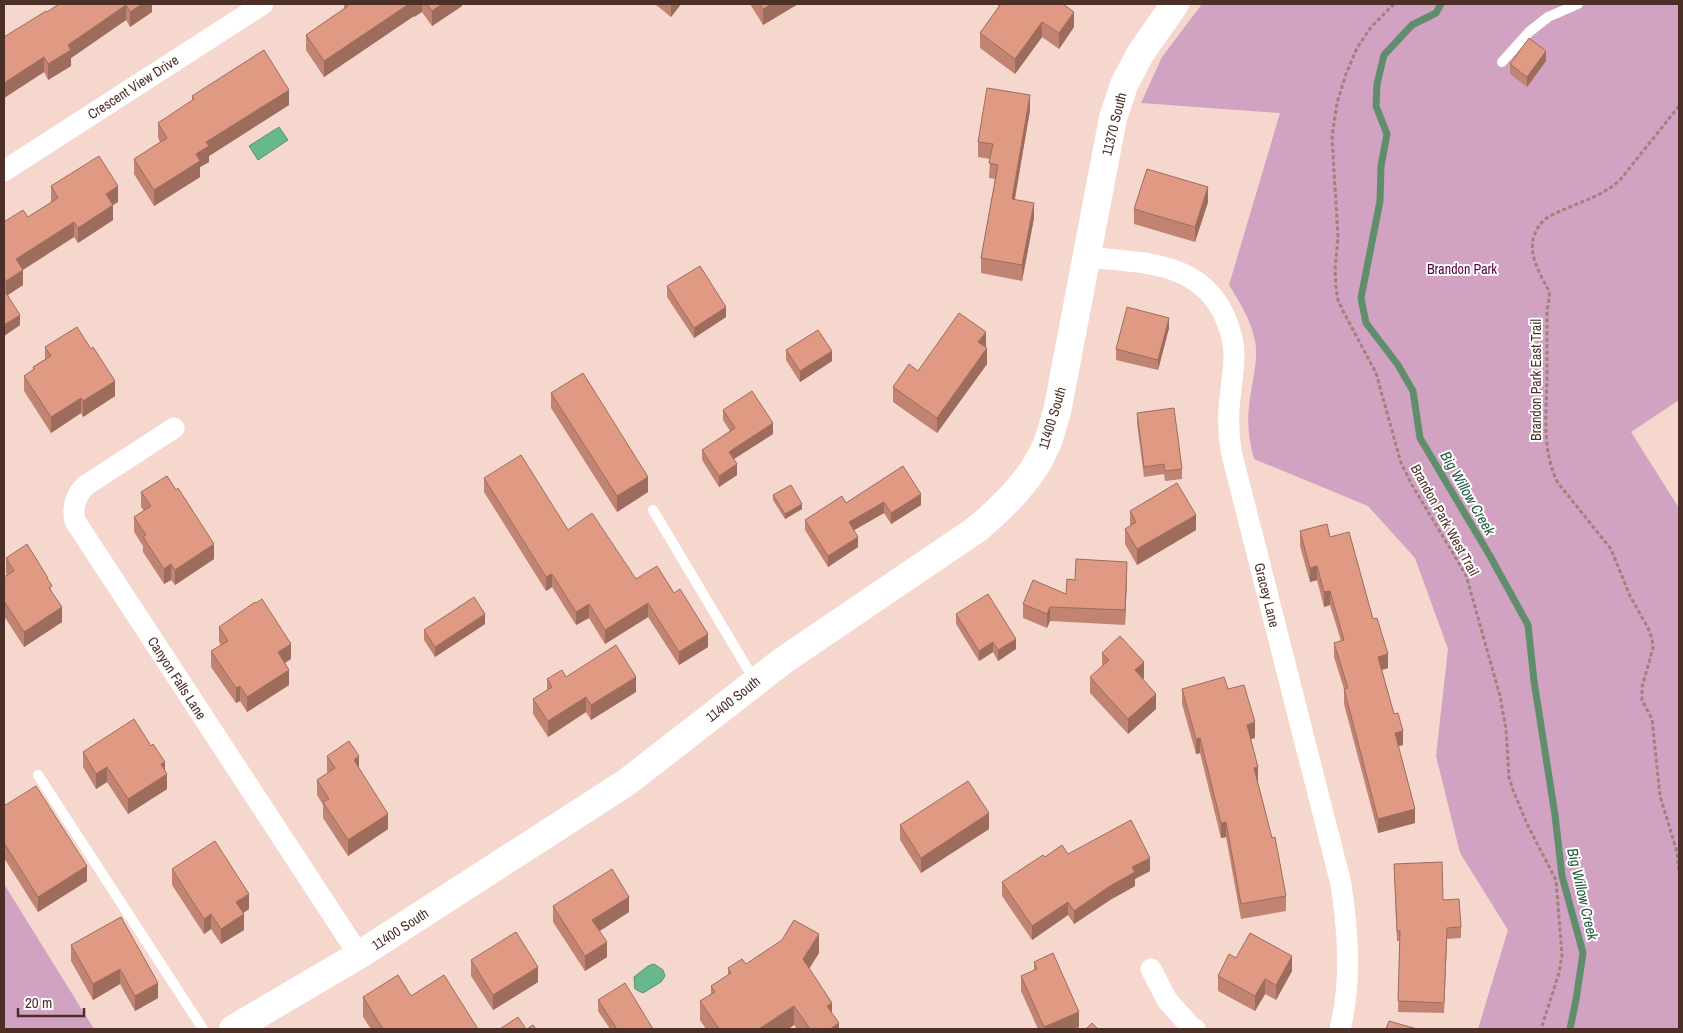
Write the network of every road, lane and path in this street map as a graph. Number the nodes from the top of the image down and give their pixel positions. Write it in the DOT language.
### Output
graph roads {
  1 [pos="263,4"];
  2 [pos="1175,4"];
  3 [pos="1394,4"];
  4 [pos="1578,4"];
  5 [pos="1502,62"];
  6 [pos="1679,106"];
  7 [pos="4,171"];
  8 [pos="1087,257"];
  9 [pos="174,428"];
  10 [pos="653,510"];
  11 [pos="756,682"];
  12 [pos="38,775"];
  13 [pos="1679,871"];
  14 [pos="359,955"];
  15 [pos="1151,968"];
  16 [pos="203,1029"];
  17 [pos="233,1029"];
  18 [pos="1195,1029"];
  19 [pos="1340,1029"];
  20 [pos="1541,1029"];
  1 -- 7 [label="street, Crescent View Drive"];
  2 -- 8 [label="street, 11370 South"];
  3 -- 20 [label="path, Brandon Park West Trail"];
  4 -- 5 [label="lane"];
  6 -- 13 [label="path, Brandon Park East Trail"];
  8 -- 11 [label="street, 11400 South"];
  8 -- 19 [label="street, Gracey Lane"];
  9 -- 14 [label="street, Canyon Falls Lane"];
  10 -- 11 [label="lane"];
  11 -- 14 [label="street, 11400 South"];
  12 -- 16 [label="lane"];
  14 -- 17 [label="street, 11400 South"];
  15 -- 18 [label="street"];
}
